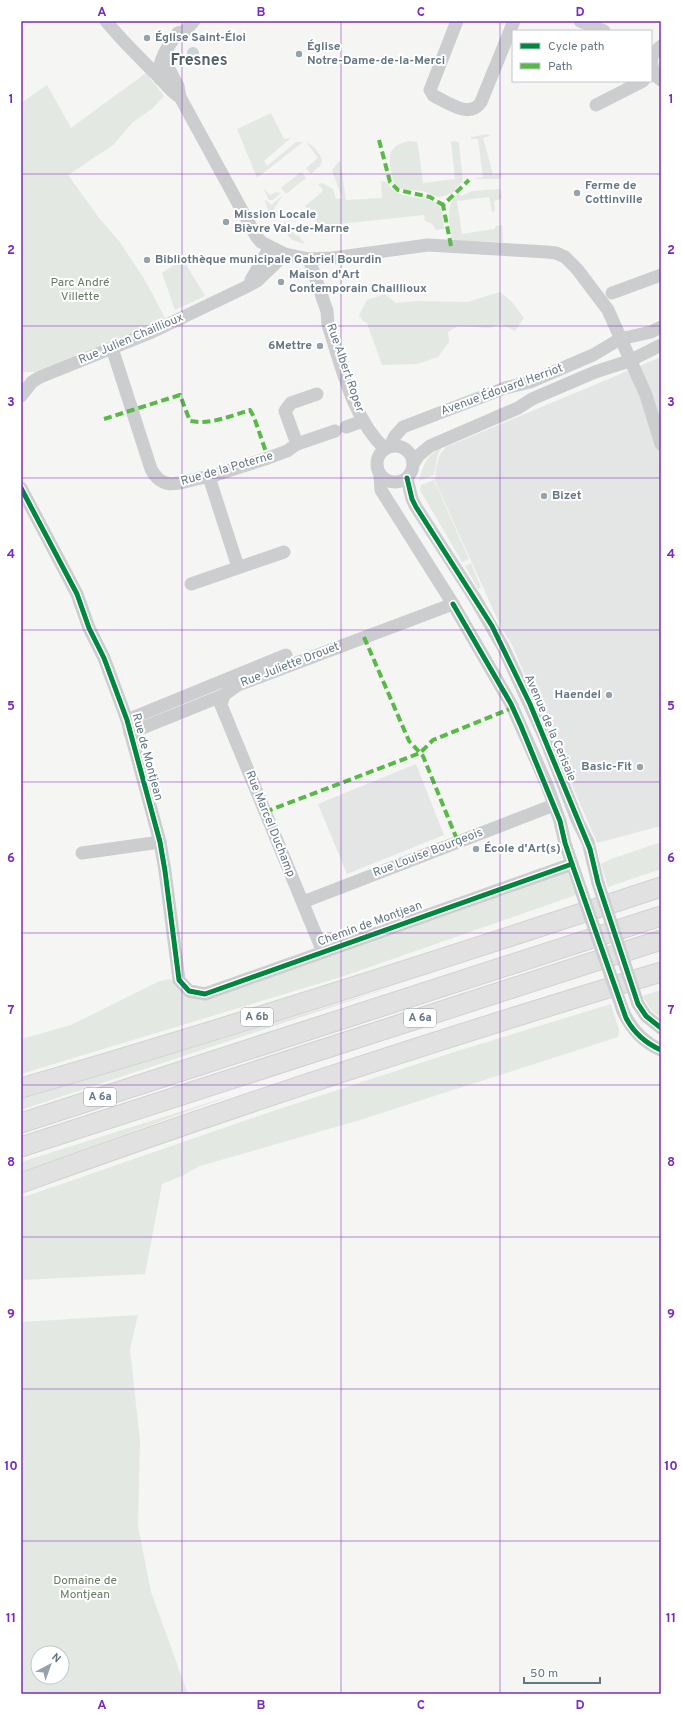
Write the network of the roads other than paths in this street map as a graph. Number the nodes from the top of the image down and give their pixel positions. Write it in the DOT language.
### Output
graph roads {
  1 [pos="106,21"];
  2 [pos="194,21"];
  3 [pos="457,21"];
  4 [pos="514,21"];
  5 [pos="580,21"];
  6 [pos="181,27"];
  7 [pos="602,30"];
  8 [pos="160,65"];
  9 [pos="629,82"];
  10 [pos="180,97"];
  11 [pos="596,106"];
  12 [pos="270,247"];
  13 [pos="285,254"];
  14 [pos="309,259"];
  15 [pos="661,275"];
  16 [pos="246,287"];
  17 [pos="612,293"];
  18 [pos="661,327"];
  19 [pos="620,339"];
  20 [pos="661,345"];
  21 [pos="112,348"];
  22 [pos="629,361"];
  23 [pos="317,394"];
  24 [pos="21,396"];
  25 [pos="363,421"];
  26 [pos="296,444"];
  27 [pos="661,444"];
  28 [pos="387,447"];
  29 [pos="413,464"];
  30 [pos="380,476"];
  31 [pos="209,477"];
  32 [pos="407,478"];
  33 [pos="21,488"];
  34 [pos="284,552"];
  35 [pos="238,567"];
  36 [pos="191,584"];
  37 [pos="476,600"];
  38 [pos="455,607"];
  39 [pos="286,655"];
  40 [pos="224,695"];
  41 [pos="127,720"];
  42 [pos="130,733"];
  43 [pos="554,805"];
  44 [pos="160,842"];
  45 [pos="82,853"];
  46 [pos="572,864"];
  47 [pos="661,887"];
  48 [pos="303,902"];
  49 [pos="661,916"];
  50 [pos="661,940"];
  51 [pos="323,952"];
  52 [pos="661,972"];
  53 [pos="179,980"];
  54 [pos="661,1028"];
  55 [pos="661,1050"];
  56 [pos="21,1088"];
  57 [pos="21,1123"];
  58 [pos="21,1147"];
  59 [pos="21,1183"];
  1 -- 8 [label="street"];
  2 -- 6 [label="street"];
  3 -- 4 [label="street"];
  5 -- 7 [label="street"];
  6 -- 8 [label="street"];
  8 -- 10 [label="street"];
  8 -- 10 [label="street"];
  9 -- 11 [label="street"];
  10 -- 12 [label="street"];
  12 -- 13 [label="street"];
  12 -- 16 [label="street"];
  13 -- 14 [label="street"];
  13 -- 16 [label="street, Rue Julien Chaillioux"];
  14 -- 19 [label="street"];
  14 -- 25 [label="street, Rue Albert Roper"];
  15 -- 17 [label="street"];
  16 -- 21 [label="street, Rue Julien Chaillioux"];
  18 -- 19 [label="street, Avenue Édouard Herriot"];
  19 -- 22 [label="street"];
  19 -- 28 [label="street, Avenue Édouard Herriot"];
  20 -- 22 [label="street, Avenue Édouard Herriot"];
  21 -- 24 [label="street, Rue Julien Chaillioux"];
  21 -- 31 [label="street, Rue de la Poterne"];
  22 -- 27 [label="street"];
  22 -- 29 [label="street, Avenue Édouard Herriot"];
  23 -- 26 [label="street"];
  25 -- 26 [label="street, Rue de la Poterne"];
  25 -- 28 [label="street, Rue Albert Roper"];
  26 -- 31 [label="street, Rue de la Poterne"];
  28 -- 29 [label="street"];
  28 -- 30 [label="street"];
  29 -- 32 [label="street"];
  30 -- 32 [label="street"];
  30 -- 38 [label="street"];
  31 -- 35 [label="street"];
  32 -- 37 [label="street, Avenue de la Cerisaie"];
  33 -- 41 [label="street, Rue de Montjean"];
  34 -- 35 [label="street"];
  35 -- 36 [label="street"];
  37 -- 38 [label="street, Rue Juliette Drouet"];
  37 -- 54 [label="street, Avenue de la Cerisaie, bridge"];
  38 -- 40 [label="street, Rue Juliette Drouet"];
  38 -- 43 [label="street"];
  39 -- 41 [label="street"];
  40 -- 42 [label="street, Rue Juliette Drouet"];
  40 -- 48 [label="street, Rue Marcel Duchamp"];
  41 -- 42 [label="street, Rue de Montjean"];
  42 -- 44 [label="street, Rue de Montjean"];
  43 -- 46 [label="street"];
  43 -- 48 [label="street, Rue Louise Bourgeois"];
  44 -- 45 [label="street"];
  44 -- 53 [label="street, Rue de Montjean"];
  46 -- 51 [label="street, Chemin de Montjean"];
  46 -- 55 [label="street, bridge"];
  47 -- 56 [label="highway, A 6b"];
  48 -- 51 [label="street, Rue Marcel Duchamp"];
  49 -- 57 [label="highway, A 6a"];
  50 -- 58 [label="highway, A 6a"];
  51 -- 53 [label="street, Chemin de Montjean"];
  52 -- 59 [label="highway"];
}
